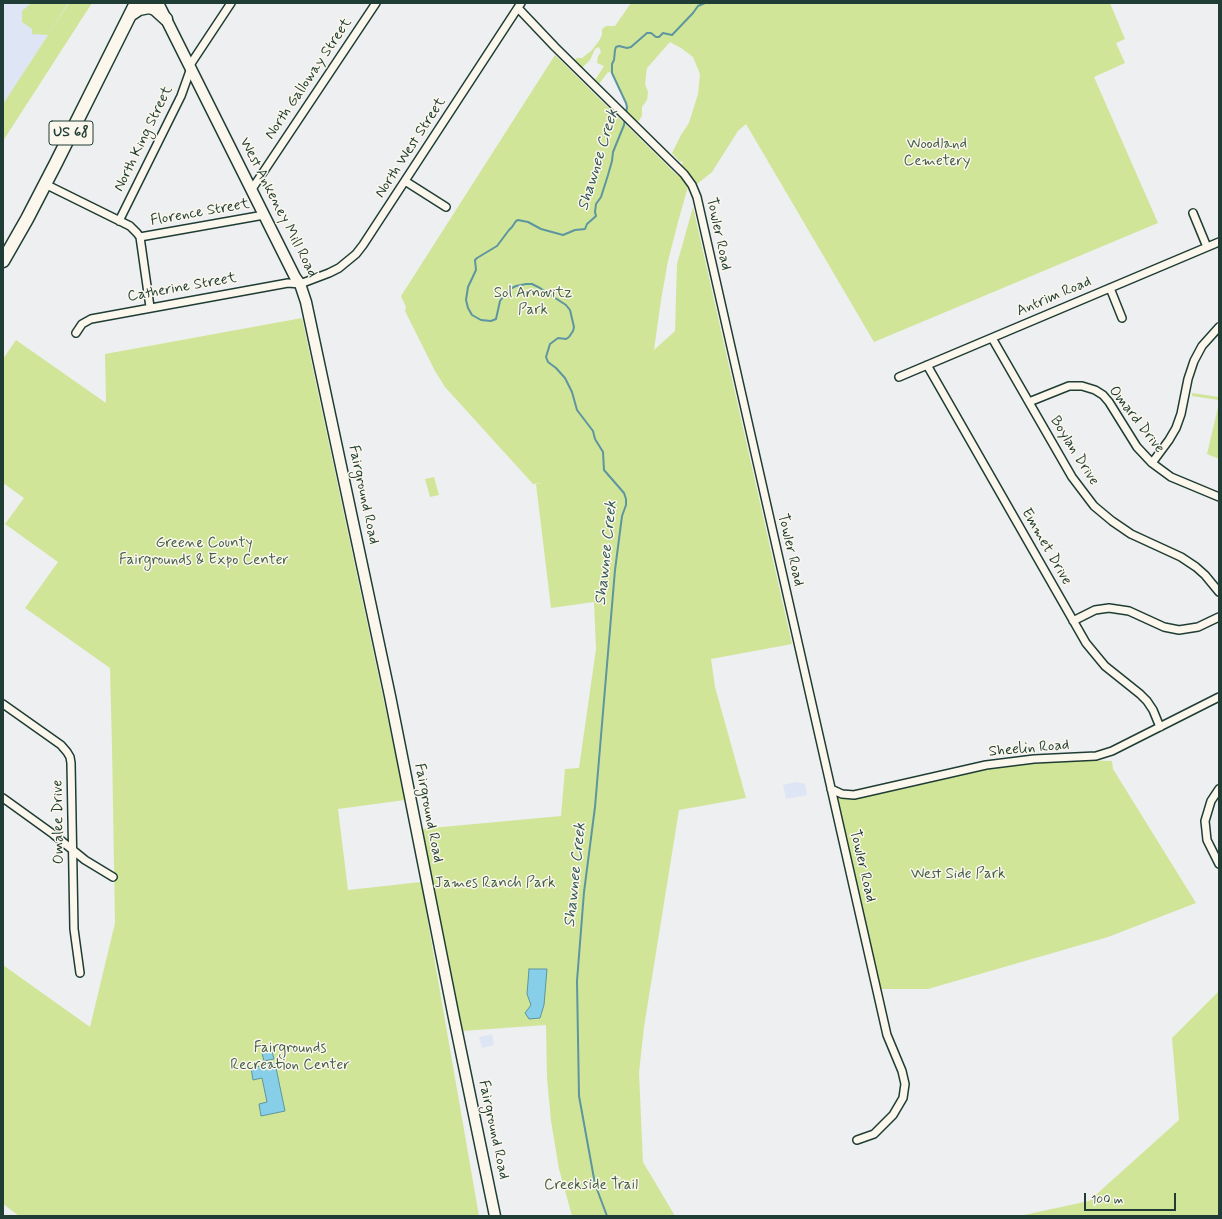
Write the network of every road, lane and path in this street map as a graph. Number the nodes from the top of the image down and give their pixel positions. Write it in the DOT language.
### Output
graph roads {
  1 [pos="136,3"];
  2 [pos="158,3"];
  3 [pos="231,3"];
  4 [pos="376,3"];
  5 [pos="520,6"];
  6 [pos="130,15"];
  7 [pos="166,19"];
  8 [pos="190,66"];
  9 [pos="406,181"];
  10 [pos="45,184"];
  11 [pos="252,189"];
  12 [pos="446,207"];
  13 [pos="1193,213"];
  14 [pos="264,215"];
  15 [pos="119,221"];
  16 [pos="140,236"];
  17 [pos="1219,242"];
  18 [pos="1207,247"];
  19 [pos="4,258"];
  20 [pos="300,284"];
  21 [pos="1110,288"];
  22 [pos="150,307"];
  23 [pos="1122,318"];
  24 [pos="1219,327"];
  25 [pos="76,333"];
  26 [pos="992,338"];
  27 [pos="927,365"];
  28 [pos="899,377"];
  29 [pos="1029,402"];
  30 [pos="336,439"];
  31 [pos="1152,463"];
  32 [pos="1219,497"];
  33 [pos="1219,592"];
  34 [pos="1219,617"];
  35 [pos="1073,621"];
  36 [pos="1219,697"];
  37 [pos="3,704"];
  38 [pos="1160,726"];
  39 [pos="831,789"];
  40 [pos="1219,789"];
  41 [pos="3,798"];
  42 [pos="72,849"];
  43 [pos="1219,864"];
  44 [pos="113,877"];
  45 [pos="80,973"];
  46 [pos="857,1140"];
  47 [pos="495,1216"];
  1 -- 6 [label="highway, US 68"];
  2 -- 7 [label="street, West Ankeney Mill Road"];
  3 -- 8 [label="street, North King Street"];
  4 -- 11 [label="street, North Galloway Street"];
  5 -- 9 [label="street, North West Street"];
  5 -- 39 [label="street, Towler Road"];
  6 -- 7 [label="highway"];
  6 -- 10 [label="highway, US 68"];
  7 -- 8 [label="street, West Ankeney Mill Road"];
  8 -- 11 [label="street, West Ankeney Mill Road"];
  8 -- 15 [label="street, North King Street"];
  9 -- 12 [label="street"];
  9 -- 20 [label="street, North West Street"];
  10 -- 15 [label="street"];
  10 -- 19 [label="highway, US 68"];
  11 -- 14 [label="street, West Ankeney Mill Road"];
  13 -- 18 [label="street"];
  14 -- 16 [label="street, Florence Street"];
  14 -- 20 [label="street, West Ankeney Mill Road"];
  15 -- 16 [label="street"];
  16 -- 22 [label="street"];
  17 -- 18 [label="street, Antrim Road"];
  18 -- 21 [label="street, Antrim Road"];
  20 -- 22 [label="street, Catherine Street"];
  20 -- 30 [label="street, West Ankeney Mill Road"];
  21 -- 23 [label="street"];
  21 -- 26 [label="street, Antrim Road"];
  22 -- 25 [label="street, Catherine Street"];
  24 -- 31 [label="street"];
  26 -- 27 [label="street, Antrim Road"];
  26 -- 29 [label="street, Boylan Drive"];
  27 -- 28 [label="street, Antrim Road"];
  27 -- 35 [label="street, Emmet Drive"];
  29 -- 31 [label="street, Omard Drive"];
  29 -- 33 [label="street, Boylan Drive"];
  30 -- 47 [label="street, Fairground Road"];
  31 -- 32 [label="street, Omard Drive"];
  34 -- 35 [label="street"];
  35 -- 38 [label="street, Emmet Drive"];
  36 -- 38 [label="street, Sheelin Road"];
  37 -- 42 [label="street, Omalee Drive"];
  38 -- 39 [label="street, Sheelin Road"];
  39 -- 46 [label="street, Towler Road"];
  40 -- 43 [label="street"];
  41 -- 42 [label="street"];
  42 -- 44 [label="street"];
  42 -- 45 [label="street, Omalee Drive"];
}
